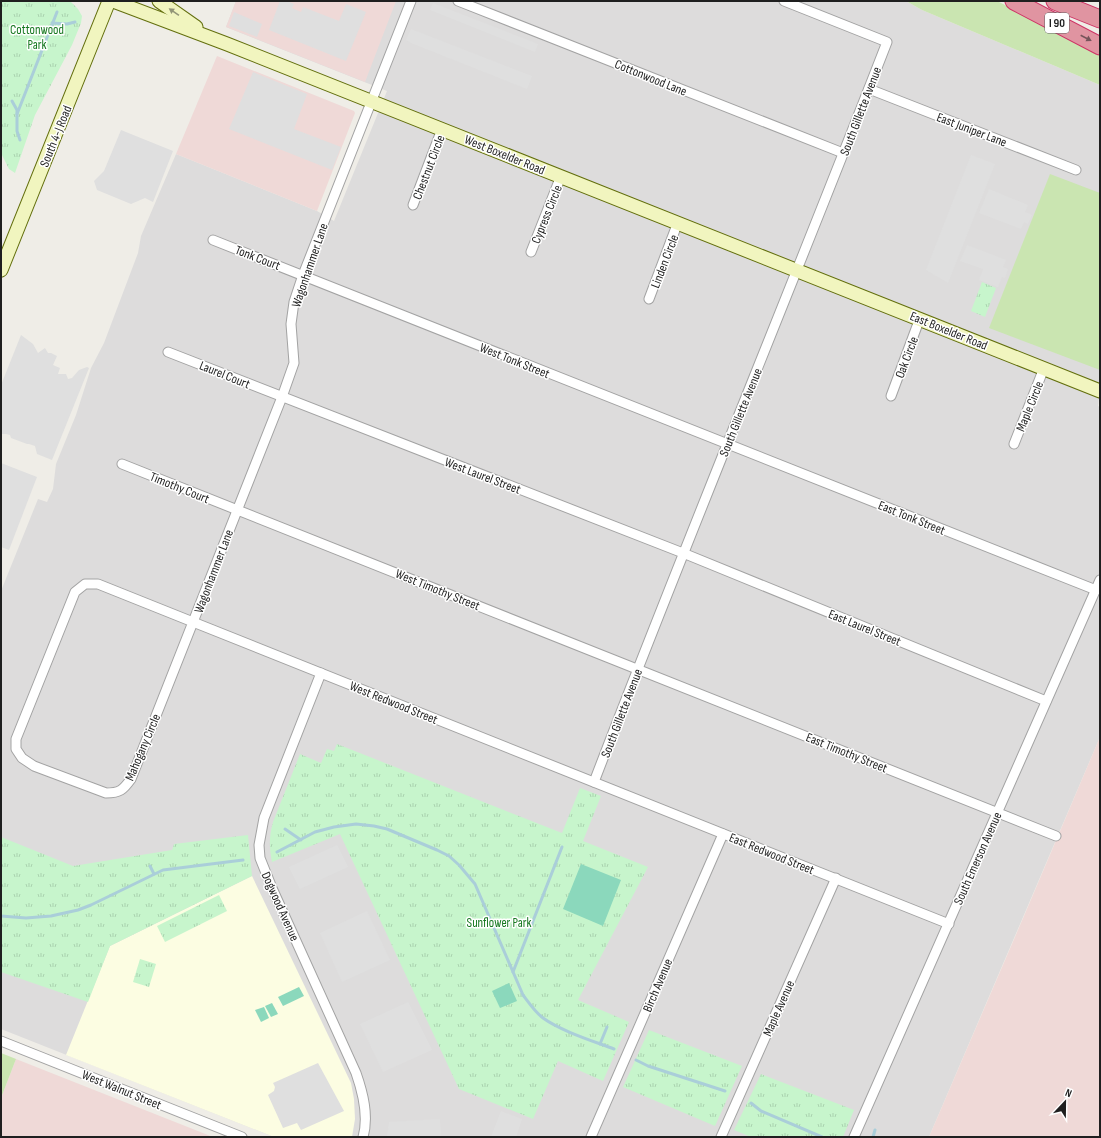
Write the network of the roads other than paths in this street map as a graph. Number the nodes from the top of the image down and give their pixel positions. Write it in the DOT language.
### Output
graph roads {
  1 [pos="109,1"];
  2 [pos="113,1"];
  3 [pos="159,1"];
  4 [pos="411,1"];
  5 [pos="458,1"];
  6 [pos="784,1"];
  7 [pos="1014,1"];
  8 [pos="1055,1"];
  9 [pos="1100,19"];
  10 [pos="213,38"];
  11 [pos="1100,46"];
  12 [pos="868,89"];
  13 [pos="372,101"];
  14 [pos="442,129"];
  15 [pos="843,153"];
  16 [pos="1076,170"];
  17 [pos="561,176"];
  18 [pos="413,205"];
  19 [pos="678,222"];
  20 [pos="214,240"];
  21 [pos="531,252"];
  22 [pos="797,269"];
  23 [pos="1,270"];
  24 [pos="303,275"];
  25 [pos="649,298"];
  26 [pos="920,318"];
  27 [pos="168,352"];
  28 [pos="1044,368"];
  29 [pos="1100,391"];
  30 [pos="891,396"];
  31 [pos="282,397"];
  32 [pos="728,444"];
  33 [pos="1014,444"];
  34 [pos="122,464"];
  35 [pos="237,510"];
  36 [pos="683,553"];
  37 [pos="1100,580"];
  38 [pos="1096,590"];
  39 [pos="193,622"];
  40 [pos="639,669"];
  41 [pos="321,673"];
  42 [pos="1046,700"];
  43 [pos="594,782"];
  44 [pos="998,812"];
  45 [pos="723,834"];
  46 [pos="1056,836"];
  47 [pos="836,878"];
  48 [pos="949,924"];
  49 [pos="1,1041"];
  50 [pos="242,1137"];
  51 [pos="363,1137"];
  52 [pos="591,1137"];
  53 [pos="721,1137"];
  54 [pos="854,1137"];
  1 -- 23 [label="main road, South 4-J Road"];
  2 -- 10 [label="main road"];
  10 -- 3 [label="main road, one-way"];
  4 -- 13 [label="street, Wagonhammer Lane"];
  5 -- 15 [label="street, Cottonwood Lane"];
  6 -- 12 [label="street, South Gillette Avenue"];
  7 -- 11 [label="highway, I 90, one-way"];
  8 -- 9 [label="highway, I 90"];
  10 -- 13 [label="main road, West Boxelder Road"];
  12 -- 15 [label="street, South Gillette Avenue"];
  12 -- 16 [label="street, East Juniper Lane"];
  13 -- 14 [label="main road, West Boxelder Road"];
  13 -- 24 [label="street, Wagonhammer Lane"];
  14 -- 17 [label="main road, West Boxelder Road"];
  14 -- 18 [label="street, Chestnut Circle"];
  15 -- 22 [label="street, South Gillette Avenue"];
  17 -- 19 [label="main road, West Boxelder Road"];
  17 -- 21 [label="street, Cypress Circle"];
  19 -- 22 [label="main road, West Boxelder Road"];
  19 -- 25 [label="street, Linden Circle"];
  20 -- 24 [label="street, Tonk Court"];
  22 -- 26 [label="main road, East Boxelder Road"];
  22 -- 32 [label="street, South Gillette Avenue"];
  24 -- 31 [label="street, Wagonhammer Lane"];
  24 -- 32 [label="street, West Tonk Street"];
  26 -- 28 [label="main road, East Boxelder Road"];
  26 -- 30 [label="street, Oak Circle"];
  27 -- 31 [label="street, Laurel Court"];
  28 -- 29 [label="main road, East Boxelder Road"];
  28 -- 33 [label="street, Maple Circle"];
  31 -- 35 [label="street, Wagonhammer Lane"];
  31 -- 36 [label="street, West Laurel Street"];
  32 -- 36 [label="street, South Gillette Avenue"];
  32 -- 38 [label="street, East Tonk Street"];
  34 -- 35 [label="street, Timothy Court"];
  35 -- 39 [label="street, Wagonhammer Lane"];
  35 -- 40 [label="street, West Timothy Street"];
  36 -- 40 [label="street, South Gillette Avenue"];
  36 -- 42 [label="street, East Laurel Street"];
  37 -- 38 [label="street, South Emerson Avenue"];
  38 -- 42 [label="street, South Emerson Avenue"];
  39 -- 39 [label="street, Mahogany Circle"];
  39 -- 41 [label="street, West Redwood Street"];
  40 -- 43 [label="street, South Gillette Avenue"];
  40 -- 44 [label="street, East Timothy Street"];
  41 -- 43 [label="street, West Redwood Street"];
  41 -- 51 [label="street, Dogwood Avenue"];
  42 -- 44 [label="street, South Emerson Avenue"];
  43 -- 45 [label="street, East Redwood Street"];
  44 -- 46 [label="street, East Timothy Street"];
  44 -- 48 [label="street, South Emerson Avenue"];
  45 -- 47 [label="street, East Redwood Street"];
  45 -- 52 [label="street, Birch Avenue"];
  47 -- 48 [label="street, East Redwood Street"];
  47 -- 53 [label="street, Maple Avenue"];
  48 -- 54 [label="street, South Emerson Avenue"];
  49 -- 50 [label="street, West Walnut Street"];
}
